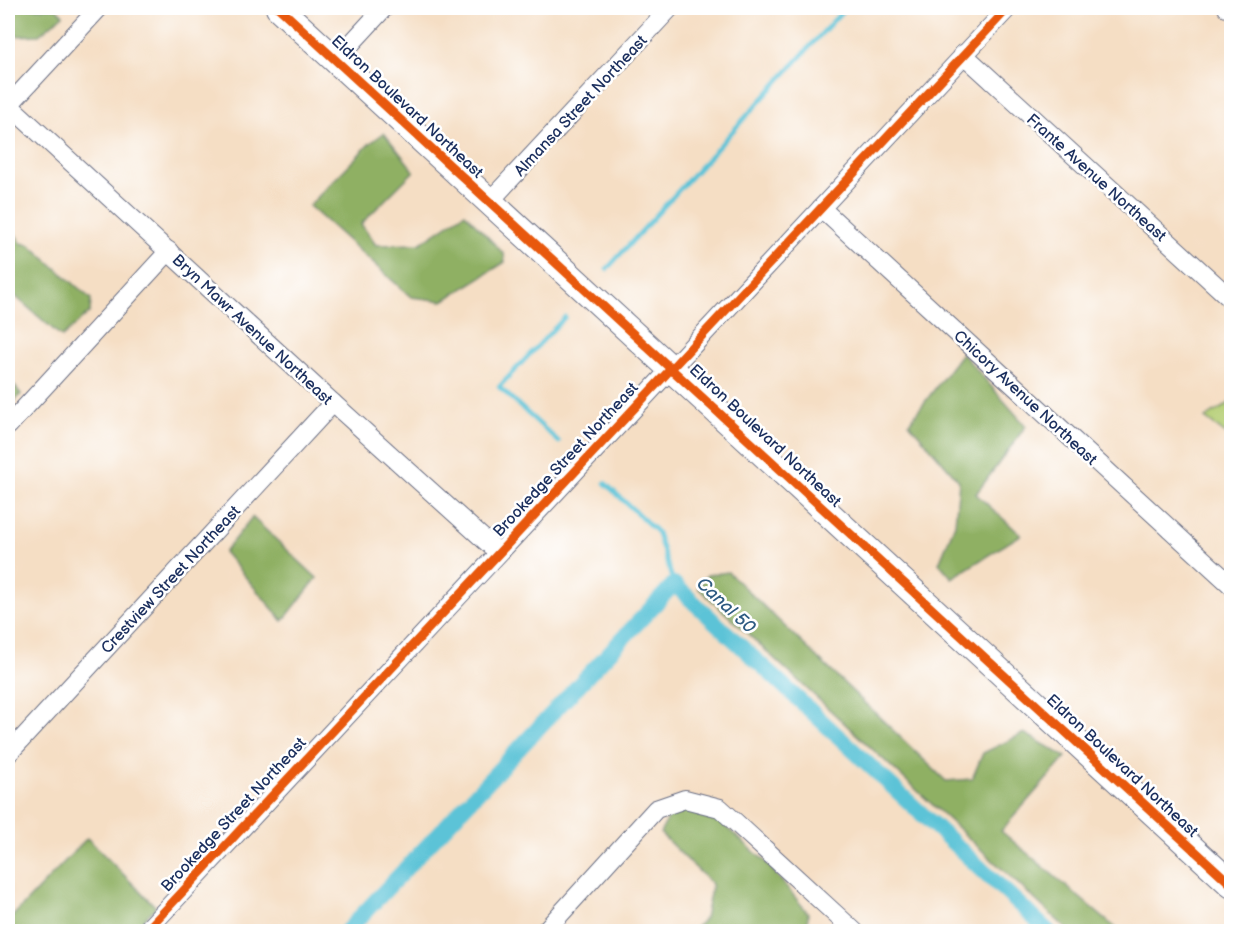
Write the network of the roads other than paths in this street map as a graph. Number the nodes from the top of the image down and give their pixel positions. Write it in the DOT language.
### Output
graph roads {
  1 [pos="99,8"];
  2 [pos="279,8"];
  3 [pos="384,8"];
  4 [pos="670,8"];
  5 [pos="1008,8"];
  6 [pos="1227,8"];
  7 [pos="1232,11"];
  8 [pos="963,54"];
  9 [pos="336,60"];
  10 [pos="8,106"];
  11 [pos="489,202"];
  12 [pos="821,208"];
  13 [pos="169,251"];
  14 [pos="1232,300"];
  15 [pos="670,368"];
  16 [pos="333,403"];
  17 [pos="8,426"];
  18 [pos="498,552"];
  19 [pos="1232,586"];
  20 [pos="8,754"];
  21 [pos="1232,885"];
  22 [pos="545,931"];
  23 [pos="145,932"];
  24 [pos="855,932"];
  1 -- 10 [label="street"];
  2 -- 9 [label="street, Eldron Boulevard Northeast"];
  3 -- 9 [label="street"];
  4 -- 11 [label="street, Almansa Street Northeast"];
  5 -- 8 [label="street, Brookedge Street Northeast"];
  6 -- 7 [label="street"];
  8 -- 12 [label="street, Brookedge Street Northeast"];
  8 -- 14 [label="street, Frante Avenue Northeast"];
  9 -- 11 [label="street, Eldron Boulevard Northeast"];
  10 -- 13 [label="street, Bryn Mawr Avenue Northeast"];
  11 -- 15 [label="street, Eldron Boulevard Northeast"];
  12 -- 15 [label="street, Brookedge Street Northeast"];
  12 -- 19 [label="street, Chicory Avenue Northeast"];
  13 -- 16 [label="street, Bryn Mawr Avenue Northeast"];
  13 -- 17 [label="street"];
  15 -- 18 [label="street, Brookedge Street Northeast"];
  15 -- 21 [label="street, Eldron Boulevard Northeast"];
  16 -- 18 [label="street, Bryn Mawr Avenue Northeast"];
  16 -- 20 [label="street, Crestview Street Northeast"];
  18 -- 23 [label="street, Brookedge Street Northeast"];
  22 -- 24 [label="street"];
}
